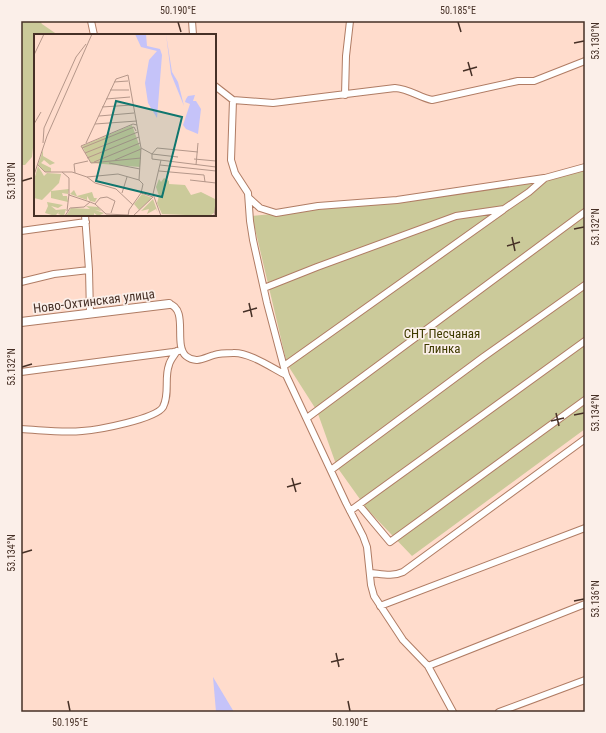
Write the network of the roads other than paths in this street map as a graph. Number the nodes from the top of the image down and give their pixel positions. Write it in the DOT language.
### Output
graph roads {
  1 [pos="91,21"];
  2 [pos="192,21"];
  3 [pos="350,21"];
  4 [pos="94,34"];
  5 [pos="193,34"];
  6 [pos="585,61"];
  7 [pos="216,87"];
  8 [pos="345,95"];
  9 [pos="234,100"];
  10 [pos="585,167"];
  11 [pos="545,178"];
  12 [pos="248,198"];
  13 [pos="504,210"];
  14 [pos="585,212"];
  15 [pos="85,218"];
  16 [pos="21,231"];
  17 [pos="89,270"];
  18 [pos="21,282"];
  19 [pos="585,285"];
  20 [pos="264,288"];
  21 [pos="169,304"];
  22 [pos="90,314"];
  23 [pos="21,322"];
  24 [pos="585,341"];
  25 [pos="179,350"];
  26 [pos="284,366"];
  27 [pos="21,372"];
  28 [pos="286,376"];
  29 [pos="585,400"];
  30 [pos="307,418"];
  31 [pos="21,429"];
  32 [pos="585,439"];
  33 [pos="331,470"];
  34 [pos="359,505"];
  35 [pos="350,511"];
  36 [pos="585,528"];
  37 [pos="370,573"];
  38 [pos="585,604"];
  39 [pos="380,606"];
  40 [pos="428,666"];
  41 [pos="585,680"];
  42 [pos="453,712"];
  43 [pos="499,712"];
  1 -- 4 [label="street"];
  2 -- 5 [label="street"];
  3 -- 8 [label="street"];
  6 -- 8 [label="street"];
  7 -- 9 [label="street"];
  8 -- 9 [label="street"];
  9 -- 12 [label="street"];
  10 -- 11 [label="street"];
  11 -- 12 [label="street"];
  11 -- 13 [label="street"];
  12 -- 20 [label="street"];
  13 -- 20 [label="street"];
  13 -- 26 [label="street"];
  14 -- 30 [label="street"];
  15 -- 16 [label="street"];
  15 -- 17 [label="street"];
  17 -- 18 [label="street"];
  17 -- 22 [label="street"];
  19 -- 33 [label="street"];
  20 -- 26 [label="street"];
  21 -- 22 [label="street, Ново-Охтинская улица"];
  21 -- 25 [label="street"];
  22 -- 23 [label="street, Ново-Охтинская улица"];
  24 -- 34 [label="street"];
  25 -- 27 [label="street"];
  25 -- 28 [label="street"];
  25 -- 31 [label="street"];
  26 -- 28 [label="street"];
  28 -- 30 [label="street"];
  29 -- 34 [label="street"];
  30 -- 33 [label="street"];
  32 -- 37 [label="street"];
  33 -- 35 [label="street"];
  34 -- 35 [label="street"];
  35 -- 37 [label="street"];
  36 -- 39 [label="street"];
  37 -- 39 [label="street"];
  38 -- 40 [label="street"];
  39 -- 40 [label="street"];
  40 -- 42 [label="street"];
  41 -- 43 [label="street"];
}
